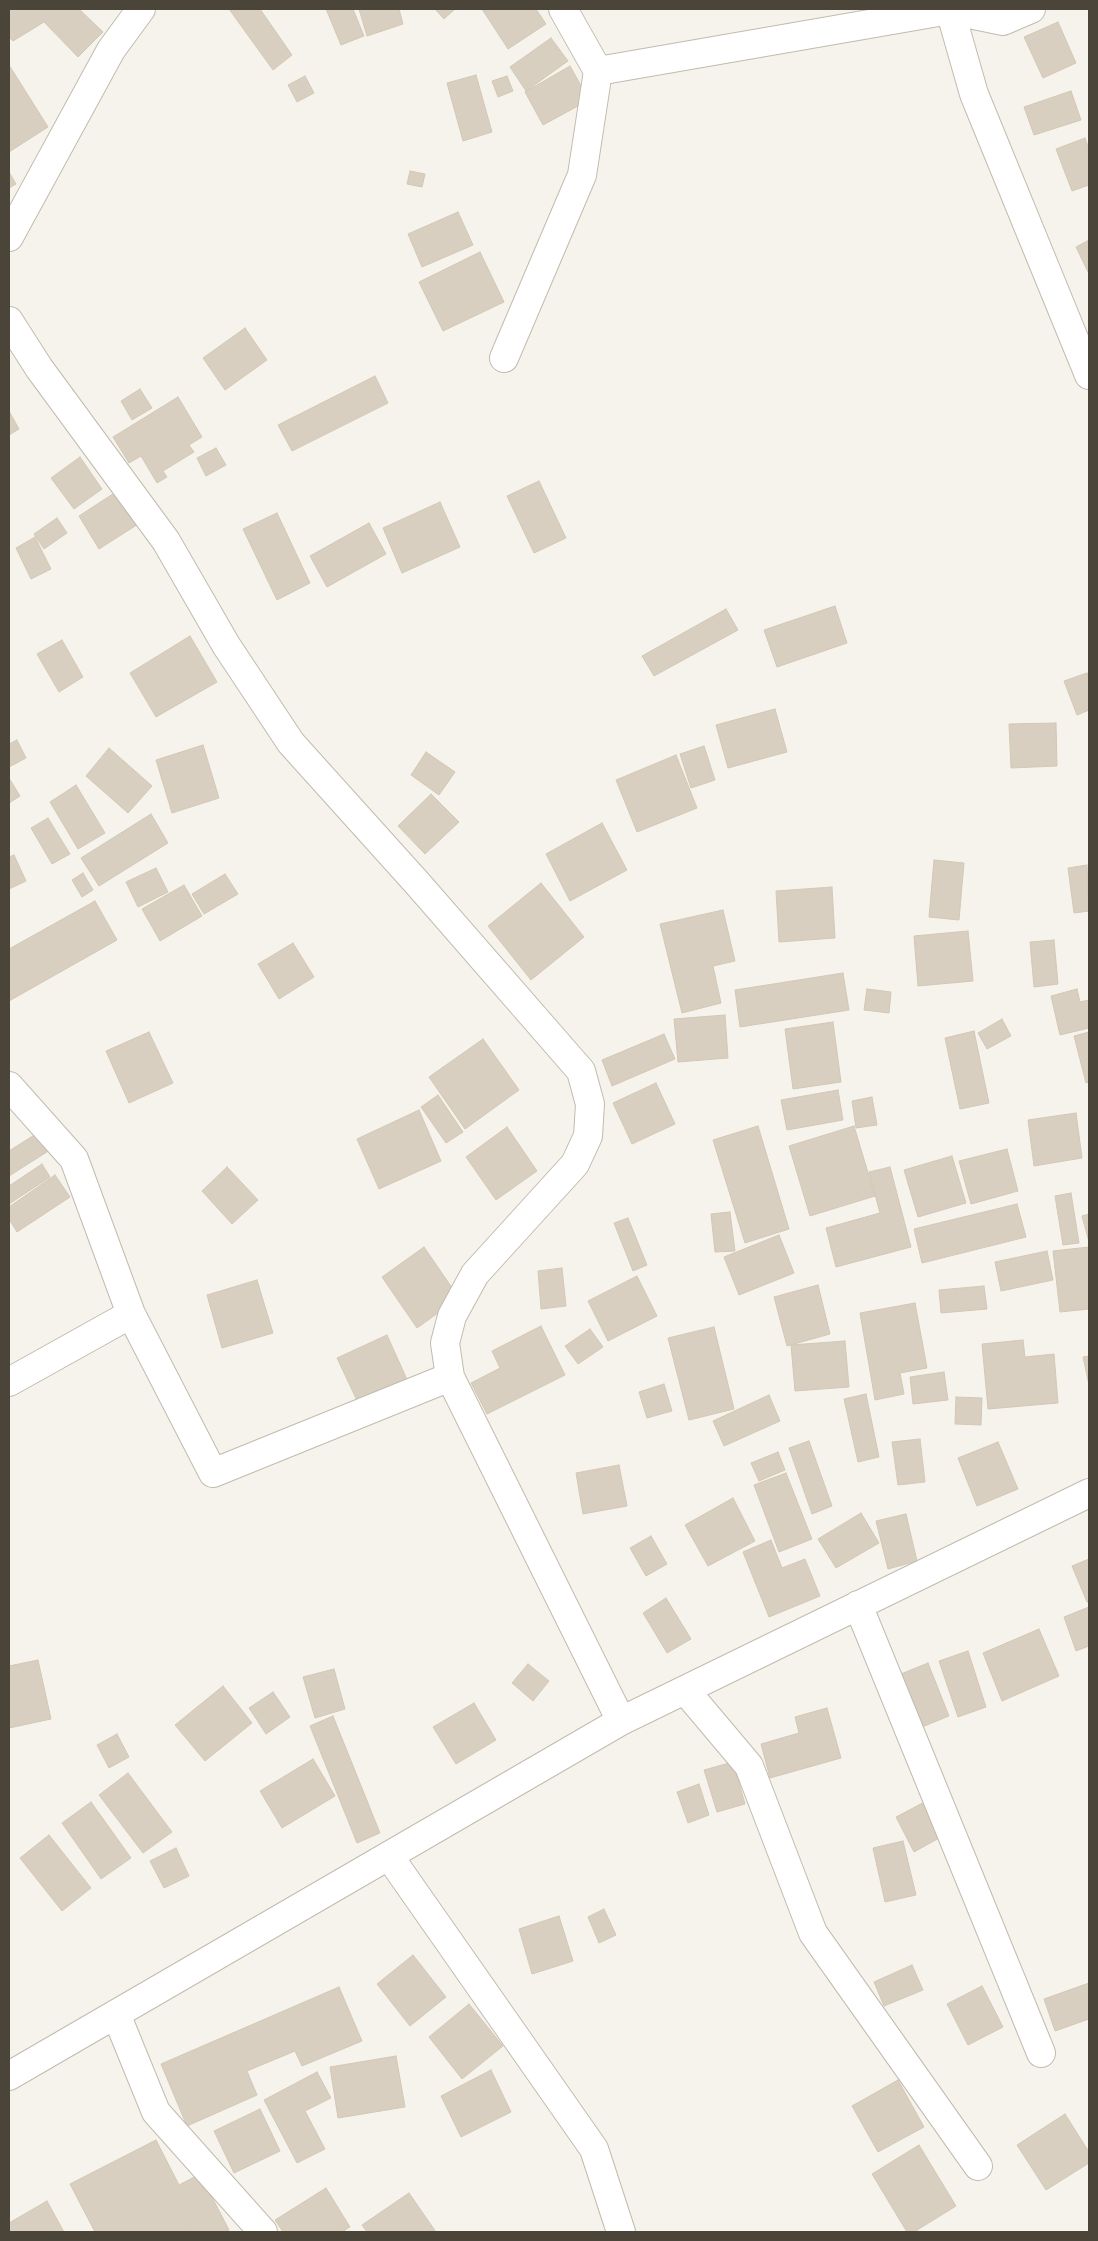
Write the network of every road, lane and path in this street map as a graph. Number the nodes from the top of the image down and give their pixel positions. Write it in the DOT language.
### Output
graph roads {
  1 [pos="142,9"];
  2 [pos="563,9"];
  3 [pos="1031,9"];
  4 [pos="950,10"];
  5 [pos="1002,15"];
  6 [pos="598,72"];
  7 [pos="9,238"];
  8 [pos="9,321"];
  9 [pos="504,358"];
  10 [pos="1089,375"];
  11 [pos="9,1086"];
  12 [pos="132,1314"];
  13 [pos="450,1377"];
  14 [pos="9,1382"];
  15 [pos="1089,1493"];
  16 [pos="858,1606"];
  17 [pos="684,1690"];
  18 [pos="620,1721"];
  19 [pos="389,1856"];
  20 [pos="116,2014"];
  21 [pos="1041,2053"];
  22 [pos="9,2076"];
  23 [pos="978,2166"];
  24 [pos="263,2232"];
  25 [pos="621,2232"];
  1 -- 7 [label="street"];
  2 -- 6 [label="street"];
  3 -- 5 [label="street"];
  4 -- 5 [label="street"];
  4 -- 6 [label="street"];
  4 -- 10 [label="street"];
  6 -- 9 [label="street"];
  8 -- 13 [label="street"];
  11 -- 12 [label="street"];
  12 -- 13 [label="street"];
  12 -- 14 [label="street"];
  13 -- 18 [label="street"];
  15 -- 16 [label="street"];
  16 -- 17 [label="street"];
  16 -- 21 [label="street"];
  17 -- 18 [label="street"];
  17 -- 23 [label="street"];
  18 -- 19 [label="street"];
  19 -- 20 [label="street"];
  19 -- 25 [label="street"];
  20 -- 22 [label="street"];
  20 -- 24 [label="street"];
}
